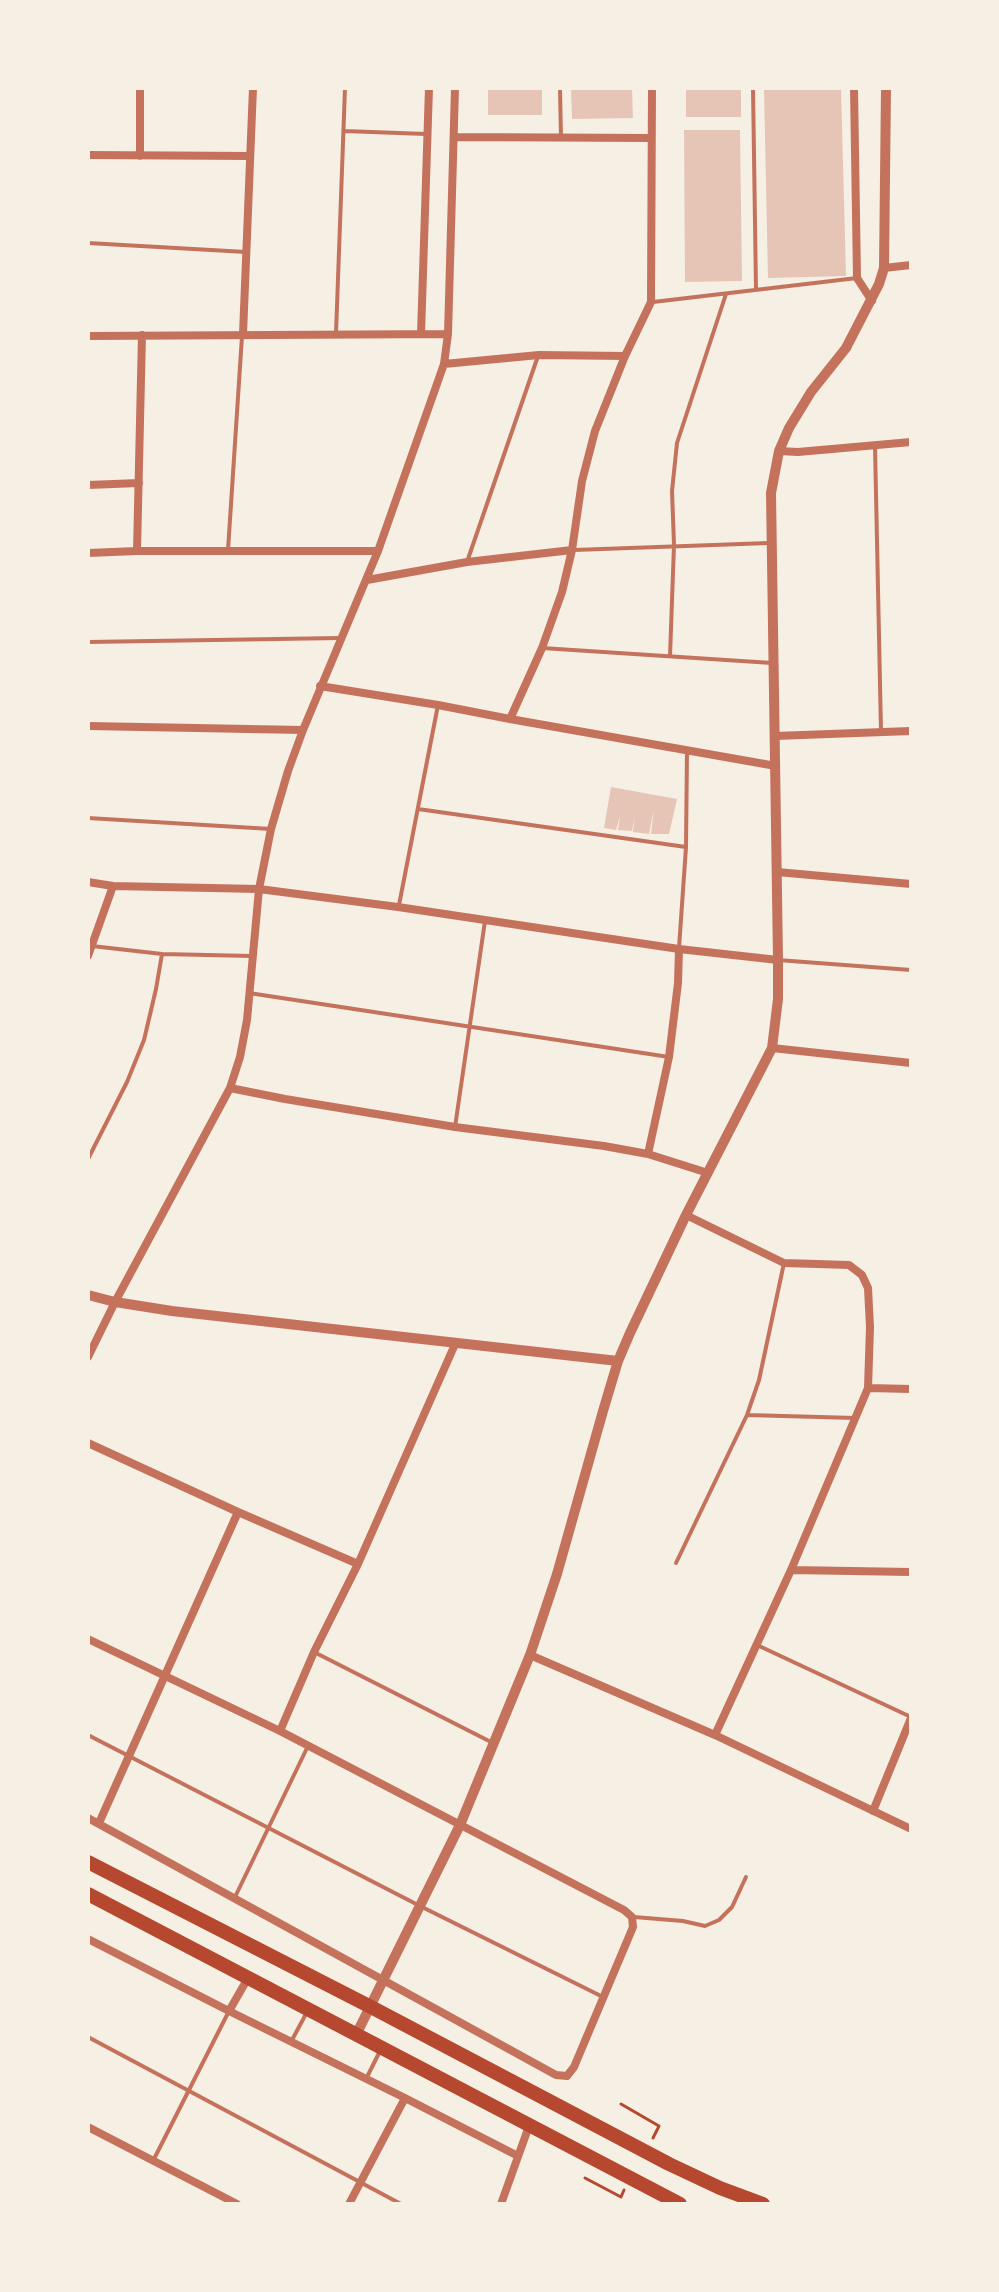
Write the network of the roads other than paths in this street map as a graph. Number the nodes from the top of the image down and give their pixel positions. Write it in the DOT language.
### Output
graph roads {
  1 [pos="140,88"];
  2 [pos="253,88"];
  3 [pos="345,88"];
  4 [pos="429,88"];
  5 [pos="455,88"];
  6 [pos="560,88"];
  7 [pos="652,88"];
  8 [pos="753,88"];
  9 [pos="854,88"];
  10 [pos="886,88"];
  11 [pos="344,131"];
  12 [pos="429,134"];
  13 [pos="455,137"];
  14 [pos="561,138"];
  15 [pos="651,138"];
  16 [pos="88,155"];
  17 [pos="140,156"];
  18 [pos="250,156"];
  19 [pos="88,243"];
  20 [pos="246,252"];
  21 [pos="911,265"];
  22 [pos="884,268"];
  23 [pos="857,278"];
  24 [pos="756,291"];
  25 [pos="726,294"];
  26 [pos="872,301"];
  27 [pos="651,302"];
  28 [pos="336,333"];
  29 [pos="243,334"];
  30 [pos="421,334"];
  31 [pos="448,334"];
  32 [pos="142,335"];
  33 [pos="88,336"];
  34 [pos="539,355"];
  35 [pos="625,356"];
  36 [pos="444,364"];
  37 [pos="911,442"];
  38 [pos="875,446"];
  39 [pos="779,451"];
  40 [pos="139,483"];
  41 [pos="88,485"];
  42 [pos="771,543"];
  43 [pos="674,545"];
  44 [pos="228,550"];
  45 [pos="572,550"];
  46 [pos="137,551"];
  47 [pos="378,551"];
  48 [pos="88,553"];
  49 [pos="467,562"];
  50 [pos="367,580"];
  51 [pos="340,638"];
  52 [pos="88,642"];
  53 [pos="542,648"];
  54 [pos="670,656"];
  55 [pos="774,664"];
  56 [pos="320,686"];
  57 [pos="438,705"];
  58 [pos="510,719"];
  59 [pos="88,726"];
  60 [pos="303,730"];
  61 [pos="911,731"];
  62 [pos="881,733"];
  63 [pos="775,736"];
  64 [pos="687,751"];
  65 [pos="776,766"];
  66 [pos="418,809"];
  67 [pos="88,818"];
  68 [pos="271,829"];
  69 [pos="686,847"];
  70 [pos="777,872"];
  71 [pos="88,882"];
  72 [pos="911,884"];
  73 [pos="113,886"];
  74 [pos="259,889"];
  75 [pos="398,907"];
  76 [pos="485,921"];
  77 [pos="92,946"];
  78 [pos="679,949"];
  79 [pos="162,954"];
  80 [pos="88,956"];
  81 [pos="252,956"];
  82 [pos="778,960"];
  83 [pos="911,970"];
  84 [pos="249,993"];
  85 [pos="470,1025"];
  86 [pos="772,1048"];
  87 [pos="669,1057"];
  88 [pos="911,1063"];
  89 [pos="230,1088"];
  90 [pos="455,1127"];
  91 [pos="648,1154"];
  92 [pos="88,1159"];
  93 [pos="708,1173"];
  94 [pos="686,1215"];
  95 [pos="784,1263"];
  96 [pos="88,1295"];
  97 [pos="115,1302"];
  98 [pos="456,1342"];
  99 [pos="91,1343"];
  100 [pos="88,1357"];
  101 [pos="618,1361"];
  102 [pos="868,1388"];
  103 [pos="911,1389"];
  104 [pos="747,1415"];
  105 [pos="855,1418"];
  106 [pos="88,1443"];
  107 [pos="238,1512"];
  108 [pos="676,1563"];
  109 [pos="358,1564"];
  110 [pos="791,1570"];
  111 [pos="911,1572"];
  112 [pos="88,1639"];
  113 [pos="756,1645"];
  114 [pos="314,1652"];
  115 [pos="530,1655"];
  116 [pos="165,1676"];
  117 [pos="911,1718"];
  118 [pos="280,1731"];
  119 [pos="88,1735"];
  120 [pos="715,1735"];
  121 [pos="493,1743"];
  122 [pos="308,1746"];
  123 [pos="129,1755"];
  124 [pos="873,1811"];
  125 [pos="88,1818"];
  126 [pos="99,1823"];
  127 [pos="460,1825"];
  128 [pos="268,1827"];
  129 [pos="911,1829"];
  130 [pos="88,1862"];
  131 [pos="746,1877"];
  132 [pos="88,1894"];
  133 [pos="235,1897"];
  134 [pos="420,1906"];
  135 [pos="632,1917"];
  136 [pos="88,1939"];
  137 [pos="248,1978"];
  138 [pos="385,1979"];
  139 [pos="604,1998"];
  140 [pos="371,2007"];
  141 [pos="308,2010"];
  142 [pos="229,2011"];
  143 [pos="356,2035"];
  144 [pos="88,2037"];
  145 [pos="291,2042"];
  146 [pos="382,2049"];
  147 [pos="365,2079"];
  148 [pos="189,2091"];
  149 [pos="405,2098"];
  150 [pos="529,2126"];
  151 [pos="88,2127"];
  152 [pos="518,2156"];
  153 [pos="153,2160"];
  154 [pos="360,2183"];
  155 [pos="237,2204"];
  156 [pos="349,2204"];
  157 [pos="401,2204"];
  158 [pos="501,2204"];
  159 [pos="680,2204"];
  160 [pos="763,2204"];
  1 -- 17 [label="street"];
  2 -- 18 [label="street"];
  3 -- 11 [label="lane"];
  4 -- 12 [label="street"];
  5 -- 13 [label="street"];
  6 -- 14 [label="lane"];
  7 -- 15 [label="street"];
  8 -- 24 [label="lane"];
  9 -- 23 [label="street"];
  10 -- 22 [label="street"];
  11 -- 12 [label="lane"];
  11 -- 28 [label="lane"];
  12 -- 30 [label="street"];
  13 -- 14 [label="street"];
  13 -- 31 [label="street"];
  14 -- 15 [label="street"];
  15 -- 27 [label="street"];
  16 -- 17 [label="street"];
  17 -- 18 [label="street"];
  18 -- 20 [label="street"];
  19 -- 20 [label="lane"];
  20 -- 29 [label="street"];
  21 -- 22 [label="street"];
  22 -- 26 [label="street"];
  23 -- 24 [label="lane"];
  23 -- 26 [label="street"];
  24 -- 25 [label="lane"];
  25 -- 27 [label="lane"];
  25 -- 43 [label="lane"];
  26 -- 39 [label="street"];
  27 -- 35 [label="street"];
  28 -- 29 [label="street"];
  28 -- 30 [label="street"];
  29 -- 32 [label="street"];
  29 -- 44 [label="lane"];
  30 -- 31 [label="street"];
  31 -- 36 [label="street"];
  32 -- 33 [label="street"];
  32 -- 40 [label="street"];
  34 -- 35 [label="street"];
  34 -- 36 [label="street"];
  34 -- 49 [label="lane"];
  35 -- 45 [label="street"];
  36 -- 47 [label="street"];
  37 -- 38 [label="street"];
  38 -- 39 [label="street"];
  38 -- 62 [label="lane"];
  39 -- 42 [label="street"];
  40 -- 41 [label="street"];
  40 -- 46 [label="street"];
  42 -- 43 [label="lane"];
  42 -- 55 [label="street"];
  43 -- 45 [label="lane"];
  43 -- 54 [label="lane"];
  44 -- 46 [label="street"];
  44 -- 47 [label="street"];
  45 -- 49 [label="street"];
  45 -- 53 [label="street"];
  46 -- 48 [label="street"];
  47 -- 50 [label="street"];
  49 -- 50 [label="street"];
  50 -- 51 [label="street"];
  51 -- 52 [label="lane"];
  51 -- 56 [label="street"];
  53 -- 54 [label="lane"];
  53 -- 58 [label="street"];
  54 -- 55 [label="lane"];
  55 -- 63 [label="street"];
  56 -- 57 [label="street"];
  56 -- 60 [label="street"];
  57 -- 58 [label="street"];
  57 -- 66 [label="lane"];
  58 -- 64 [label="street"];
  59 -- 60 [label="street"];
  60 -- 68 [label="street"];
  61 -- 62 [label="street"];
  62 -- 63 [label="street"];
  63 -- 65 [label="street"];
  64 -- 65 [label="street"];
  64 -- 69 [label="lane"];
  65 -- 70 [label="street"];
  66 -- 69 [label="lane"];
  66 -- 75 [label="lane"];
  67 -- 68 [label="lane"];
  68 -- 74 [label="street"];
  69 -- 78 [label="lane"];
  70 -- 72 [label="street"];
  70 -- 82 [label="street"];
  71 -- 73 [label="street"];
  73 -- 74 [label="street"];
  73 -- 77 [label="street"];
  74 -- 75 [label="street"];
  74 -- 81 [label="street"];
  75 -- 76 [label="street"];
  76 -- 78 [label="street"];
  76 -- 85 [label="lane"];
  77 -- 79 [label="lane"];
  77 -- 80 [label="street"];
  78 -- 82 [label="street"];
  78 -- 87 [label="street"];
  79 -- 81 [label="lane"];
  79 -- 92 [label="lane"];
  81 -- 84 [label="street"];
  82 -- 83 [label="lane"];
  82 -- 86 [label="street"];
  84 -- 85 [label="lane"];
  84 -- 89 [label="street"];
  85 -- 87 [label="lane"];
  85 -- 90 [label="lane"];
  86 -- 88 [label="street"];
  86 -- 93 [label="street"];
  87 -- 91 [label="street"];
  89 -- 90 [label="street"];
  89 -- 97 [label="street"];
  90 -- 91 [label="street"];
  91 -- 93 [label="street"];
  93 -- 94 [label="street"];
  94 -- 95 [label="street"];
  94 -- 101 [label="street"];
  95 -- 102 [label="street"];
  95 -- 104 [label="lane"];
  96 -- 97 [label="street"];
  97 -- 98 [label="street"];
  97 -- 99 [label="street"];
  98 -- 101 [label="street"];
  98 -- 109 [label="street"];
  99 -- 100 [label="street"];
  101 -- 115 [label="street"];
  102 -- 103 [label="street"];
  102 -- 105 [label="street"];
  104 -- 105 [label="lane"];
  104 -- 108 [label="lane"];
  105 -- 110 [label="street"];
  106 -- 107 [label="street"];
  107 -- 109 [label="street"];
  107 -- 116 [label="street"];
  109 -- 114 [label="street"];
  110 -- 111 [label="street"];
  110 -- 113 [label="street"];
  112 -- 116 [label="street"];
  113 -- 117 [label="lane"];
  113 -- 120 [label="street"];
  114 -- 118 [label="street"];
  114 -- 121 [label="lane"];
  115 -- 120 [label="street"];
  115 -- 121 [label="street"];
  116 -- 118 [label="street"];
  116 -- 123 [label="street"];
  117 -- 124 [label="street"];
  118 -- 122 [label="street"];
  119 -- 123 [label="lane"];
  120 -- 124 [label="street"];
  121 -- 127 [label="street"];
  122 -- 127 [label="street"];
  122 -- 128 [label="lane"];
  123 -- 126 [label="street"];
  123 -- 128 [label="lane"];
  124 -- 129 [label="street"];
  125 -- 126 [label="street"];
  126 -- 133 [label="street"];
  127 -- 134 [label="street"];
  127 -- 135 [label="street"];
  128 -- 133 [label="lane"];
  128 -- 134 [label="lane"];
  130 -- 140 [label="highway"];
  131 -- 135 [label="lane"];
  132 -- 137 [label="highway"];
  133 -- 138 [label="street"];
  134 -- 138 [label="street"];
  134 -- 139 [label="lane"];
  135 -- 139 [label="street"];
  136 -- 142 [label="street"];
  137 -- 141 [label="highway"];
  137 -- 142 [label="street"];
  138 -- 139 [label="street"];
  138 -- 140 [label="street"];
  140 -- 143 [label="street"];
  140 -- 160 [label="highway"];
  141 -- 143 [label="highway"];
  141 -- 145 [label="lane"];
  142 -- 145 [label="street"];
  142 -- 148 [label="lane"];
  143 -- 146 [label="highway"];
  144 -- 148 [label="lane"];
  145 -- 147 [label="street"];
  146 -- 147 [label="lane"];
  146 -- 150 [label="highway"];
  147 -- 149 [label="street"];
  148 -- 153 [label="lane"];
  148 -- 154 [label="lane"];
  149 -- 152 [label="street"];
  149 -- 154 [label="street"];
  150 -- 152 [label="street"];
  150 -- 159 [label="highway"];
  151 -- 153 [label="street"];
  152 -- 158 [label="street"];
  153 -- 155 [label="street"];
  154 -- 156 [label="street"];
  154 -- 157 [label="lane"];
}
